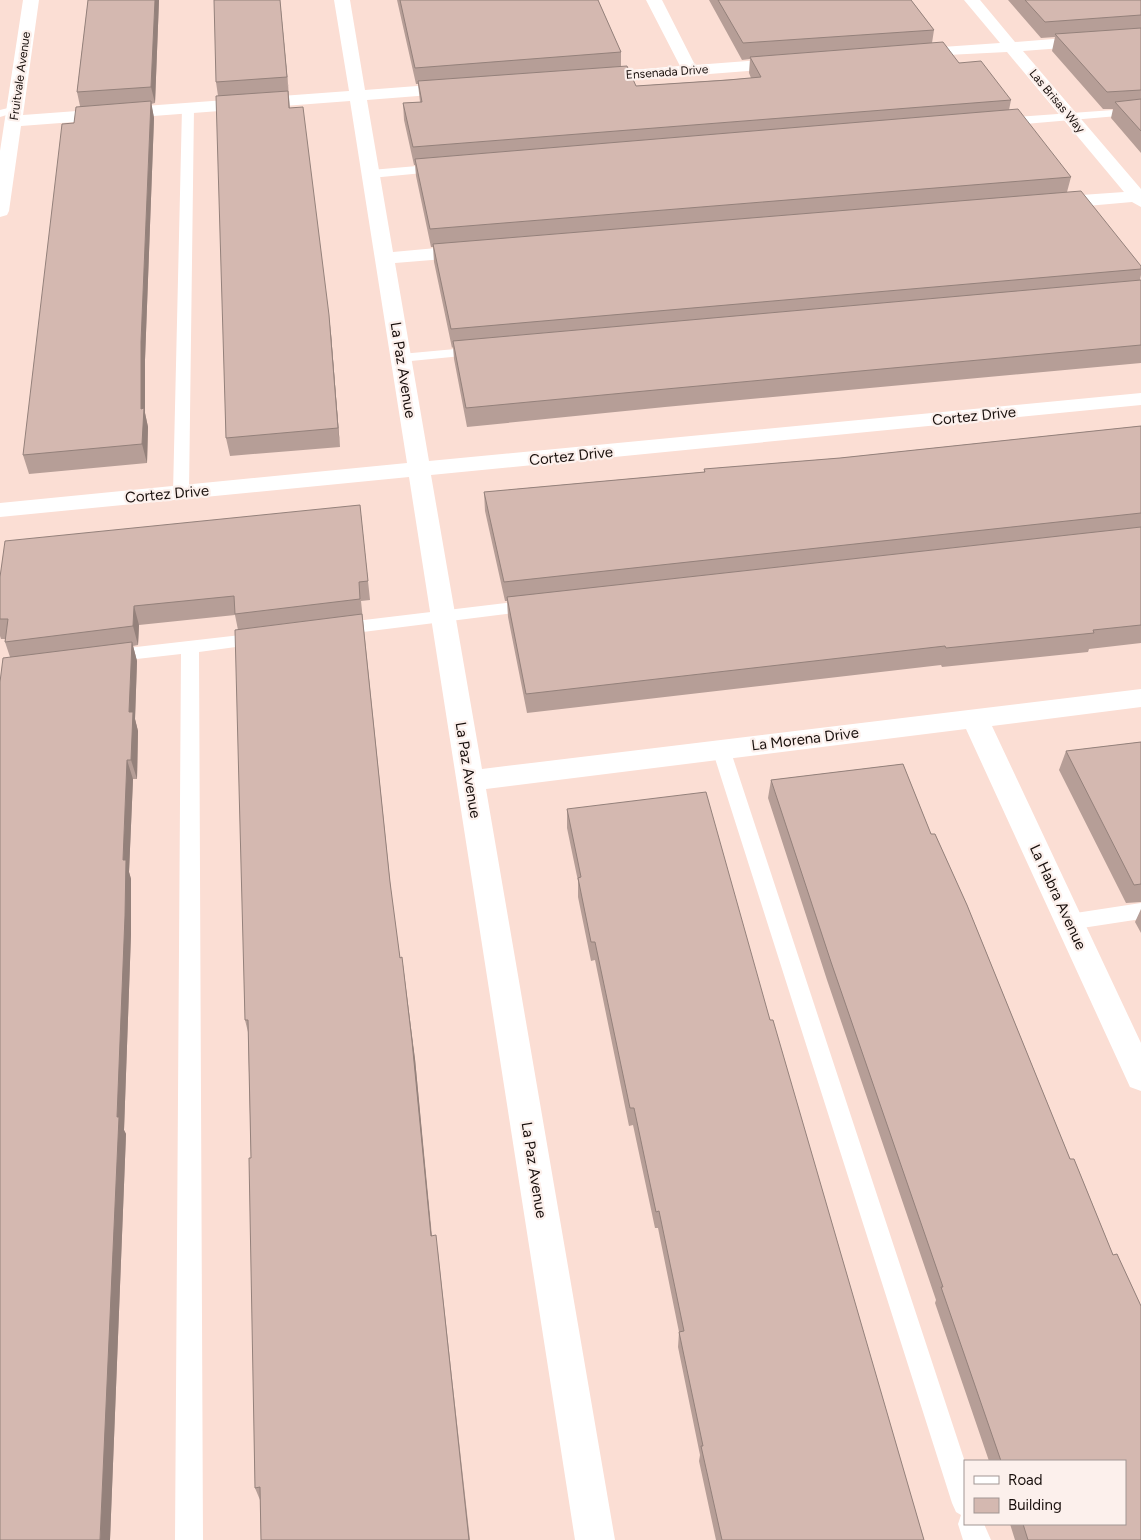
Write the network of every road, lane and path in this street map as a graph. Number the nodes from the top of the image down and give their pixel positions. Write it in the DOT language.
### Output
graph roads {
  1 [pos="31,0"];
  2 [pos="342,0"];
  3 [pos="654,0"];
  4 [pos="972,0"];
  5 [pos="1141,37"];
  6 [pos="1011,46"];
  7 [pos="894,55"];
  8 [pos="807,62"];
  9 [pos="690,71"];
  10 [pos="582,79"];
  11 [pos="475,87"];
  12 [pos="358,96"];
  13 [pos="188,108"];
  14 [pos="1141,111"];
  15 [pos="10,115"];
  16 [pos="1070,117"];
  17 [pos="991,123"];
  18 [pos="449,168"];
  19 [pos="371,174"];
  20 [pos="1140,198"];
  21 [pos="1038,205"];
  22 [pos="0,211"];
  23 [pos="484,250"];
  24 [pos="384,258"];
  25 [pos="490,350"];
  26 [pos="401,358"];
  27 [pos="1141,400"];
  28 [pos="419,470"];
  29 [pos="181,493"];
  30 [pos="0,510"];
  31 [pos="552,604"];
  32 [pos="444,616"];
  33 [pos="327,630"];
  34 [pos="278,636"];
  35 [pos="190,647"];
  36 [pos="95,658"];
  37 [pos="1141,698"];
  38 [pos="974,717"];
  39 [pos="721,750"];
  40 [pos="470,781"];
  41 [pos="1141,912"];
  42 [pos="1069,922"];
  43 [pos="1141,1077"];
  44 [pos="964,1500"];
  45 [pos="971,1525"];
  46 [pos="189,1540"];
  47 [pos="595,1540"];
  48 [pos="977,1540"];
  1 -- 15 [label="street, Fruitvale Avenue"];
  2 -- 12 [label="street, La Paz Avenue"];
  3 -- 9 [label="street"];
  4 -- 6 [label="street, Las Brisas Way"];
  5 -- 6 [label="street"];
  6 -- 7 [label="street"];
  6 -- 16 [label="street, Las Brisas Way"];
  8 -- 9 [label="street, Ensenada Drive"];
  9 -- 10 [label="street, Ensenada Drive"];
  11 -- 12 [label="street"];
  12 -- 13 [label="street"];
  12 -- 19 [label="street, La Paz Avenue"];
  13 -- 15 [label="street"];
  13 -- 29 [label="lane"];
  14 -- 16 [label="lane"];
  15 -- 22 [label="street, Fruitvale Avenue"];
  16 -- 17 [label="lane"];
  16 -- 20 [label="street, Las Brisas Way"];
  18 -- 19 [label="lane"];
  19 -- 24 [label="street, La Paz Avenue"];
  20 -- 21 [label="street"];
  23 -- 24 [label="street"];
  24 -- 26 [label="street, La Paz Avenue"];
  25 -- 26 [label="lane"];
  26 -- 28 [label="street, La Paz Avenue"];
  27 -- 28 [label="street, Cortez Drive"];
  28 -- 29 [label="street, Cortez Drive"];
  28 -- 32 [label="street, La Paz Avenue"];
  29 -- 30 [label="street, Cortez Drive"];
  31 -- 32 [label="lane"];
  32 -- 33 [label="lane"];
  32 -- 40 [label="street, La Paz Avenue"];
  34 -- 35 [label="lane"];
  35 -- 36 [label="lane"];
  35 -- 46 [label="lane"];
  37 -- 38 [label="street, La Morena Drive"];
  38 -- 39 [label="street, La Morena Drive"];
  38 -- 42 [label="street, La Habra Avenue"];
  39 -- 40 [label="street, La Morena Drive"];
  39 -- 44 [label="lane"];
  40 -- 47 [label="street, La Paz Avenue"];
  41 -- 42 [label="lane"];
  42 -- 43 [label="street, La Habra Avenue"];
  45 -- 48 [label="lane"];
}
